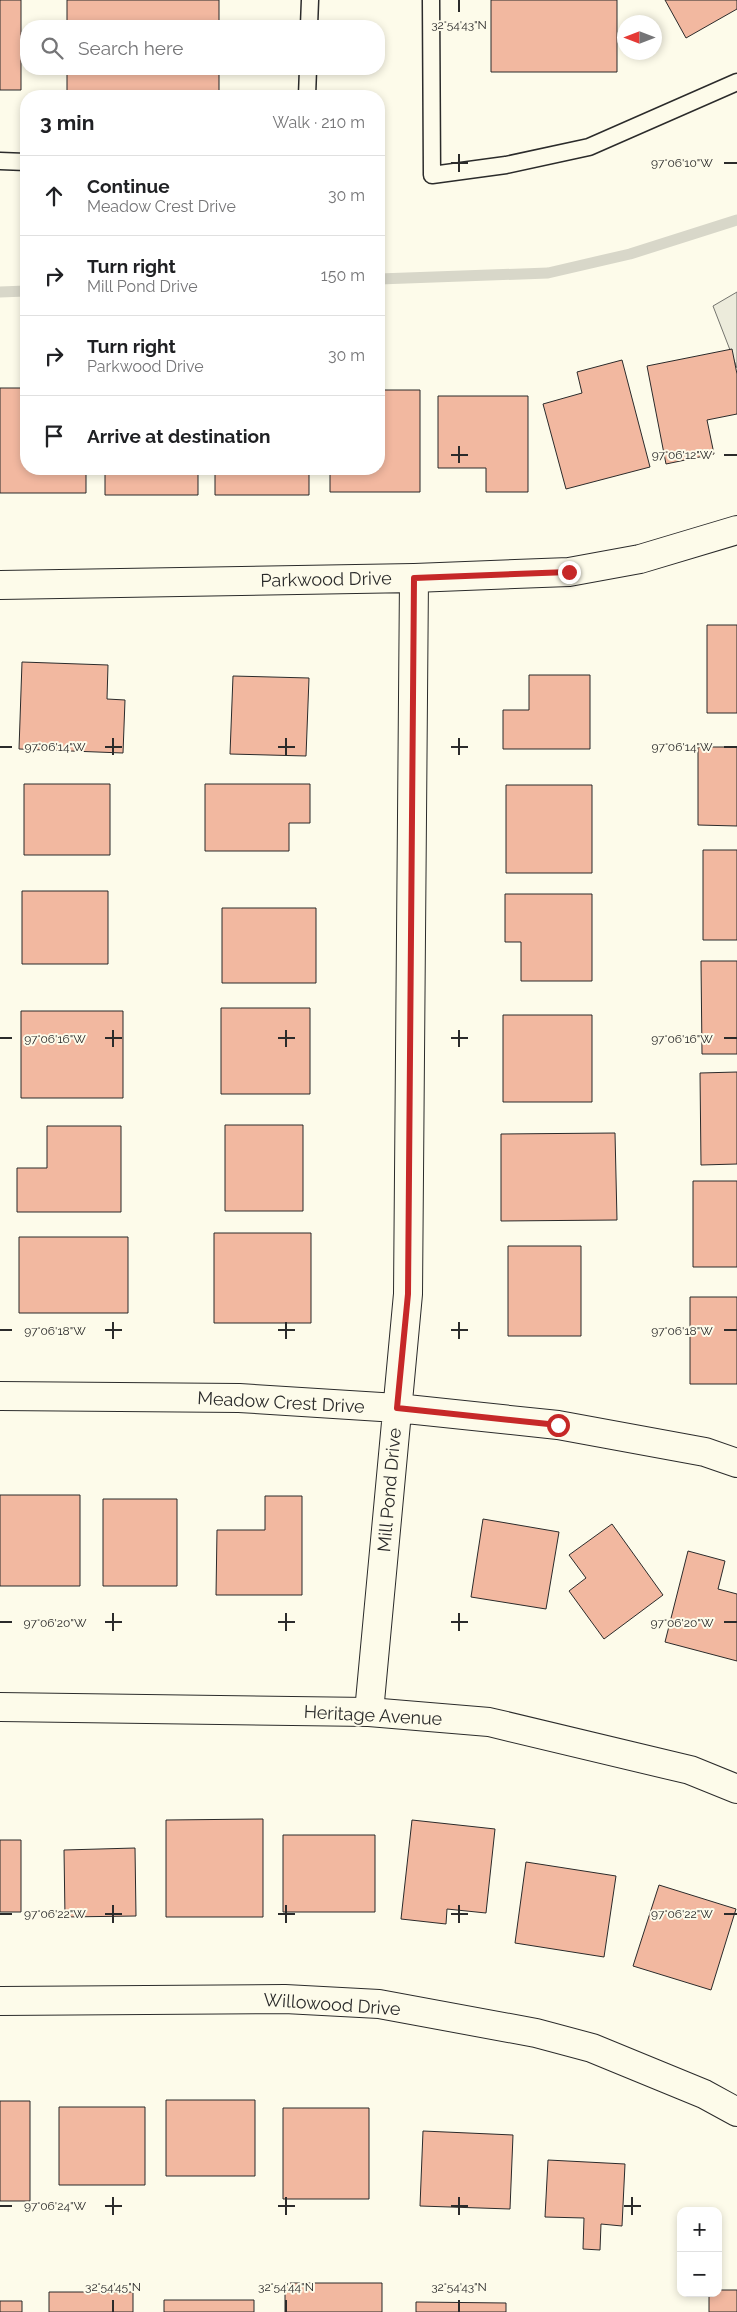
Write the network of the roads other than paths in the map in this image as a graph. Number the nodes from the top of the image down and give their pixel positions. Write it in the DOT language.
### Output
graph roads {
  1 [pos="310,0"];
  2 [pos="431,0"];
  3 [pos="309,20"];
  4 [pos="308,75"];
  5 [pos="737,82"];
  6 [pos="307,90"];
  7 [pos="0,161"];
  8 [pos="20,162"];
  9 [pos="737,530"];
  10 [pos="414,578"];
  11 [pos="0,585"];
  12 [pos="0,1396"];
  13 [pos="397,1408"];
  14 [pos="737,1463"];
  15 [pos="0,1707"];
  16 [pos="369,1712"];
  17 [pos="737,1789"];
  18 [pos="0,2001"];
  19 [pos="737,2112"];
  1 -- 3 [label="lane"];
  2 -- 5 [label="lane"];
  4 -- 6 [label="lane"];
  7 -- 8 [label="lane"];
  9 -- 10 [label="street, Parkwood Drive"];
  10 -- 11 [label="street, Parkwood Drive"];
  10 -- 13 [label="street, Mill Pond Drive"];
  12 -- 13 [label="street, Meadow Crest Drive"];
  13 -- 14 [label="street, Meadow Crest Drive"];
  13 -- 16 [label="street, Mill Pond Drive"];
  15 -- 16 [label="street, Heritage Avenue"];
  16 -- 17 [label="street, Heritage Avenue"];
  18 -- 19 [label="street, Willowood Drive"];
}
